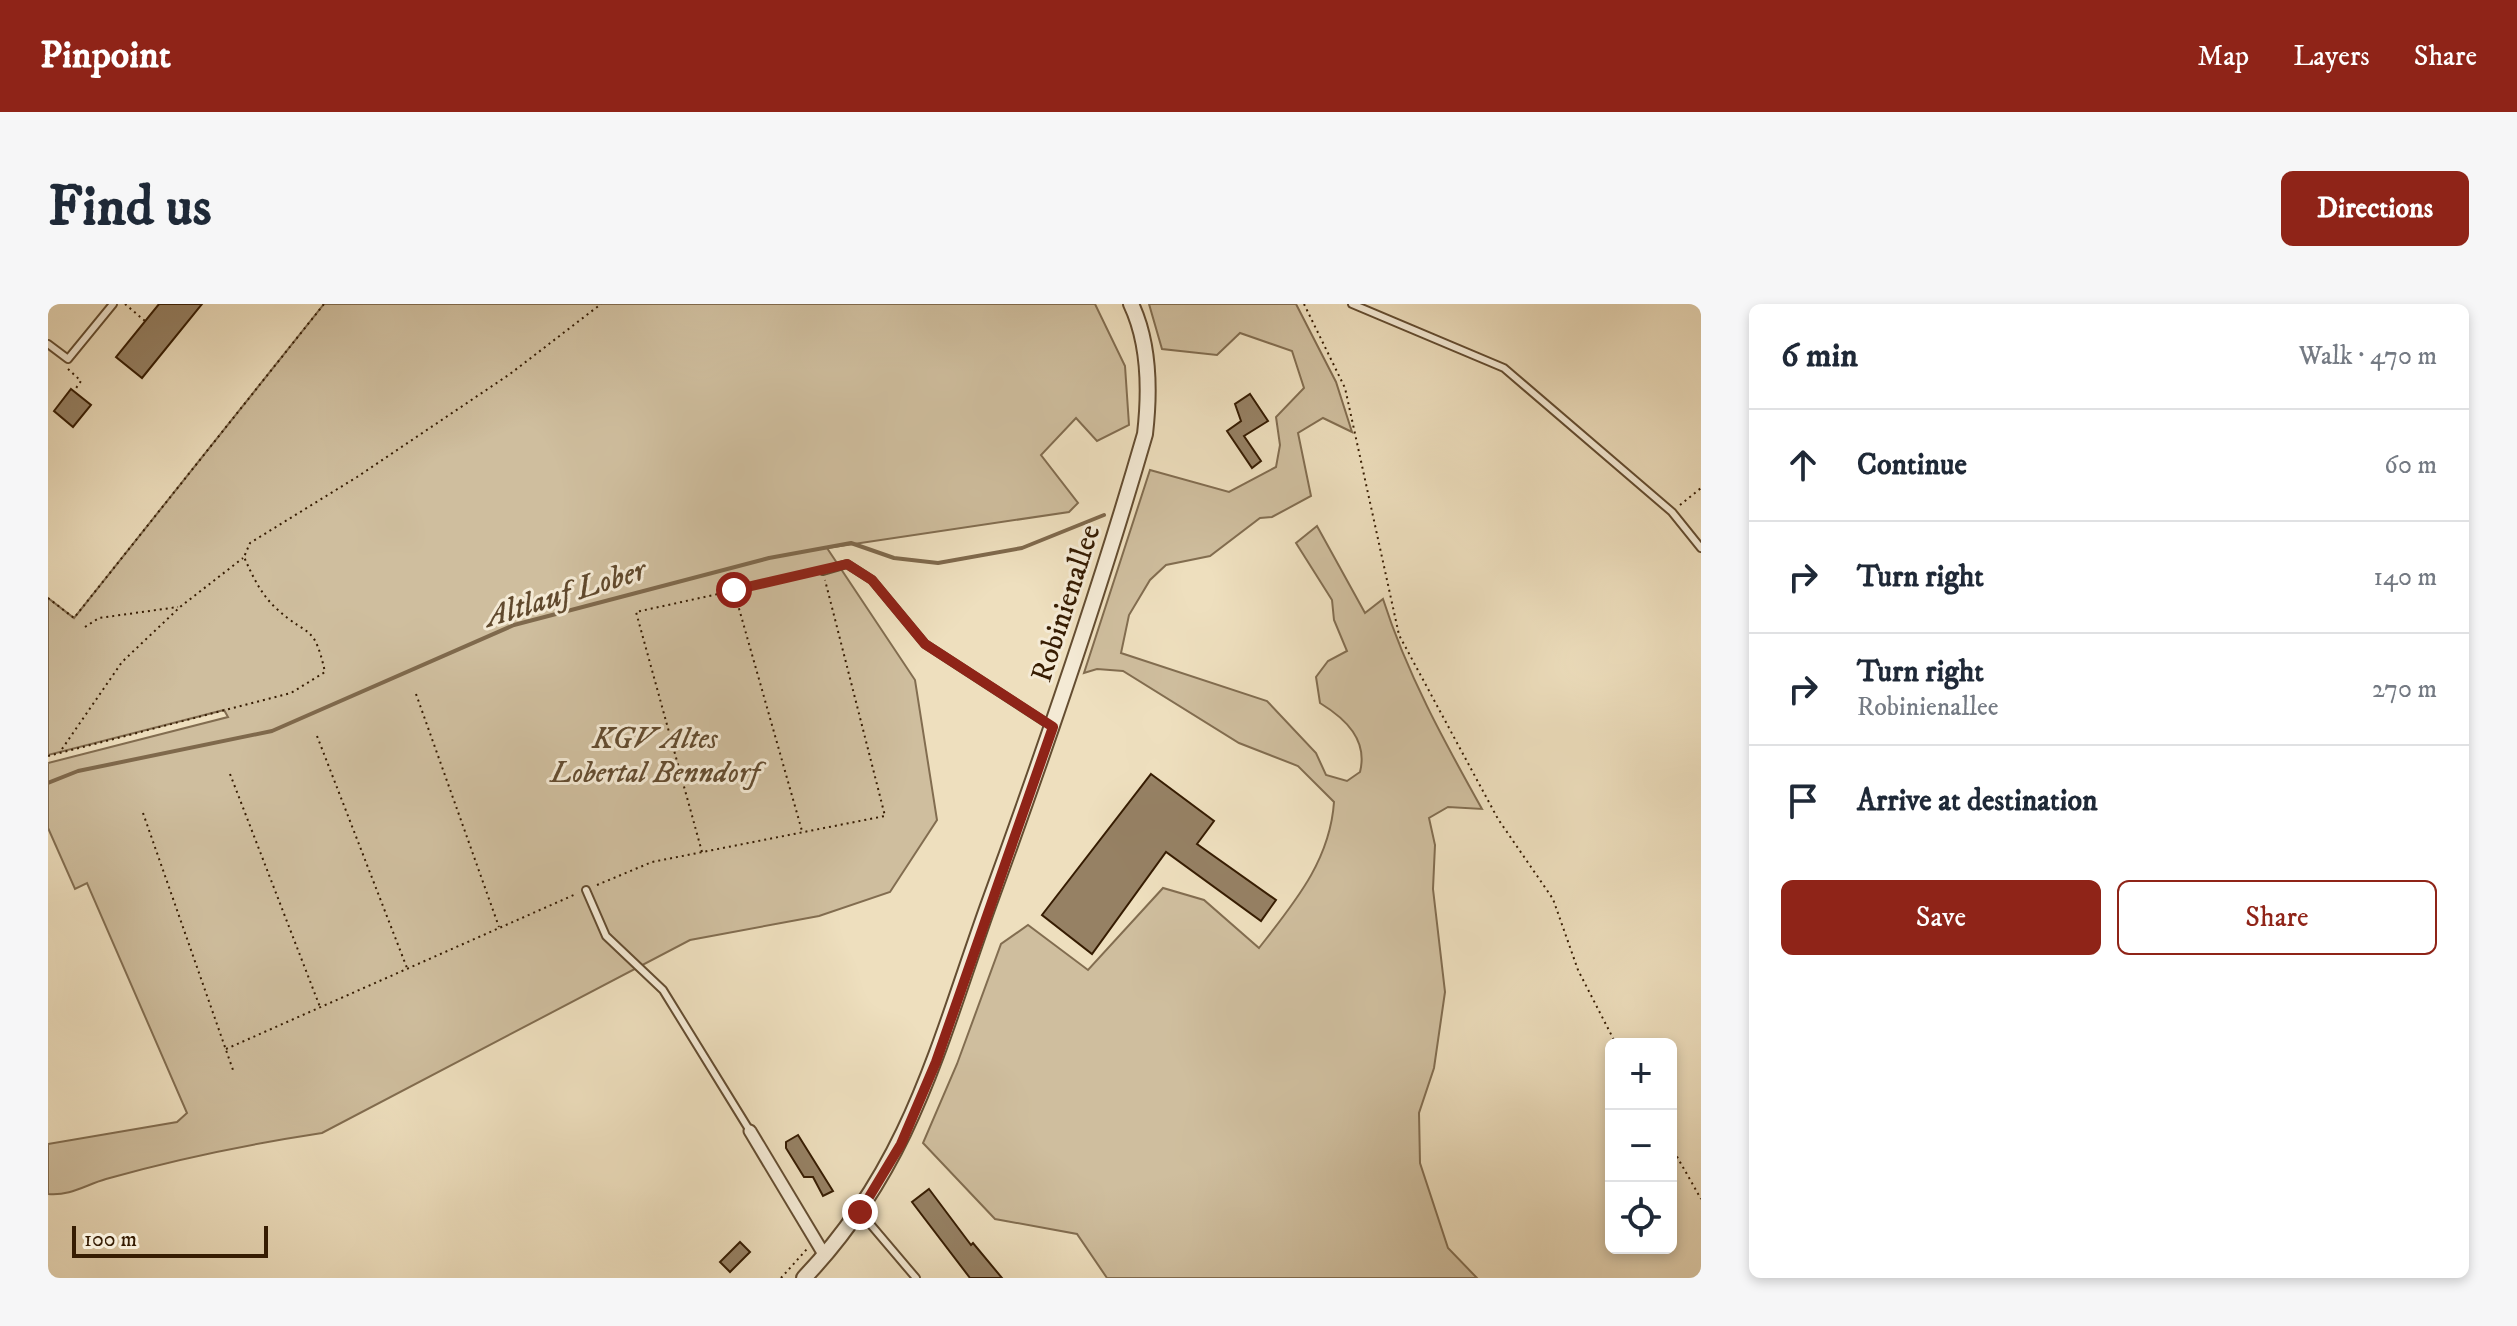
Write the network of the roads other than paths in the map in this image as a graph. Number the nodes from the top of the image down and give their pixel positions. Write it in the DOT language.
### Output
graph roads {
  1 [pos="113,304"];
  2 [pos="1131,304"];
  3 [pos="1352,304"];
  4 [pos="48,344"];
  5 [pos="1701,548"];
  6 [pos="823,571"];
  7 [pos="1053,727"];
  8 [pos="586,890"];
  9 [pos="750,1131"];
  10 [pos="860,1212"];
  11 [pos="825,1256"];
  12 [pos="804,1278"];
  13 [pos="916,1278"];
  1 -- 4 [label="lane"];
  2 -- 7 [label="street, Robinienallee"];
  3 -- 5 [label="lane"];
  6 -- 7 [label="lane"];
  7 -- 10 [label="street, Robinienallee"];
  8 -- 9 [label="lane"];
  9 -- 11 [label="street"];
  10 -- 11 [label="street, Robinienallee"];
  10 -- 13 [label="lane"];
  11 -- 12 [label="street, Robinienallee"];
}
